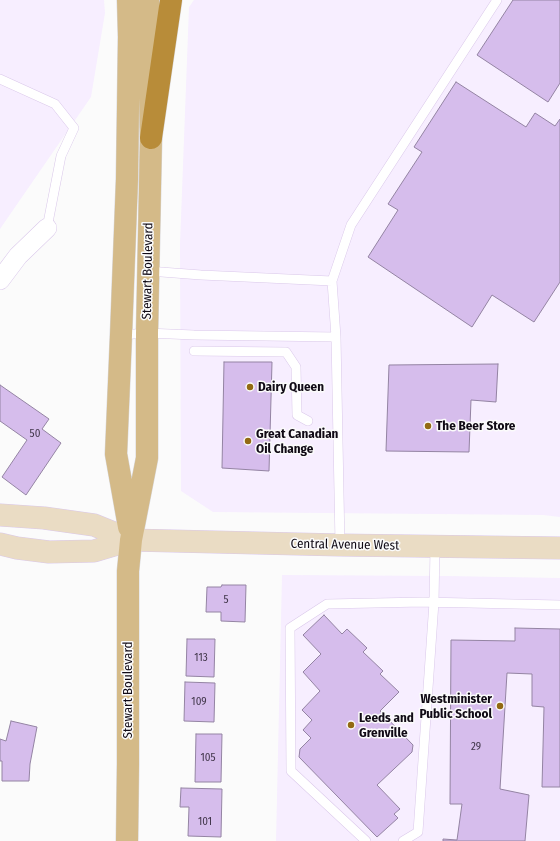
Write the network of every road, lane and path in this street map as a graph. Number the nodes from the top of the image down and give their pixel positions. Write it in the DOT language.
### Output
graph roads {
  1 [pos="128,0"];
  2 [pos="148,0"];
  3 [pos="171,0"];
  4 [pos="497,0"];
  5 [pos="0,79"];
  6 [pos="151,138"];
  7 [pos="47,228"];
  8 [pos="148,271"];
  9 [pos="0,280"];
  10 [pos="332,281"];
  11 [pos="147,333"];
  12 [pos="121,335"];
  13 [pos="336,337"];
  14 [pos="194,351"];
  15 [pos="308,421"];
  16 [pos="0,515"];
  17 [pos="131,540"];
  18 [pos="0,544"];
  19 [pos="340,545"];
  20 [pos="435,546"];
  21 [pos="560,548"];
  22 [pos="434,602"];
  23 [pos="560,605"];
  24 [pos="127,841"];
  25 [pos="366,841"];
  26 [pos="403,841"];
  1 -- 12 [label="main road, Stewart Boulevard"];
  2 -- 6 [label="main road, Stewart Boulevard"];
  3 -- 6 [label="highway"];
  4 -- 10 [label="lane"];
  5 -- 7 [label="lane"];
  6 -- 8 [label="main road, Stewart Boulevard"];
  7 -- 9 [label="street"];
  8 -- 10 [label="lane"];
  8 -- 11 [label="main road, Stewart Boulevard"];
  10 -- 13 [label="lane"];
  11 -- 12 [label="lane"];
  11 -- 13 [label="lane"];
  11 -- 17 [label="main road, Stewart Boulevard"];
  12 -- 17 [label="main road, Stewart Boulevard"];
  13 -- 19 [label="lane"];
  14 -- 15 [label="lane"];
  16 -- 17 [label="street, Central Avenue West"];
  17 -- 18 [label="street, Central Avenue West"];
  17 -- 19 [label="street, Central Avenue West"];
  17 -- 24 [label="main road, Stewart Boulevard"];
  19 -- 20 [label="street, Central Avenue West"];
  20 -- 21 [label="street, Central Avenue West"];
  20 -- 22 [label="lane"];
  22 -- 23 [label="lane"];
  22 -- 25 [label="lane"];
  22 -- 26 [label="lane"];
}
